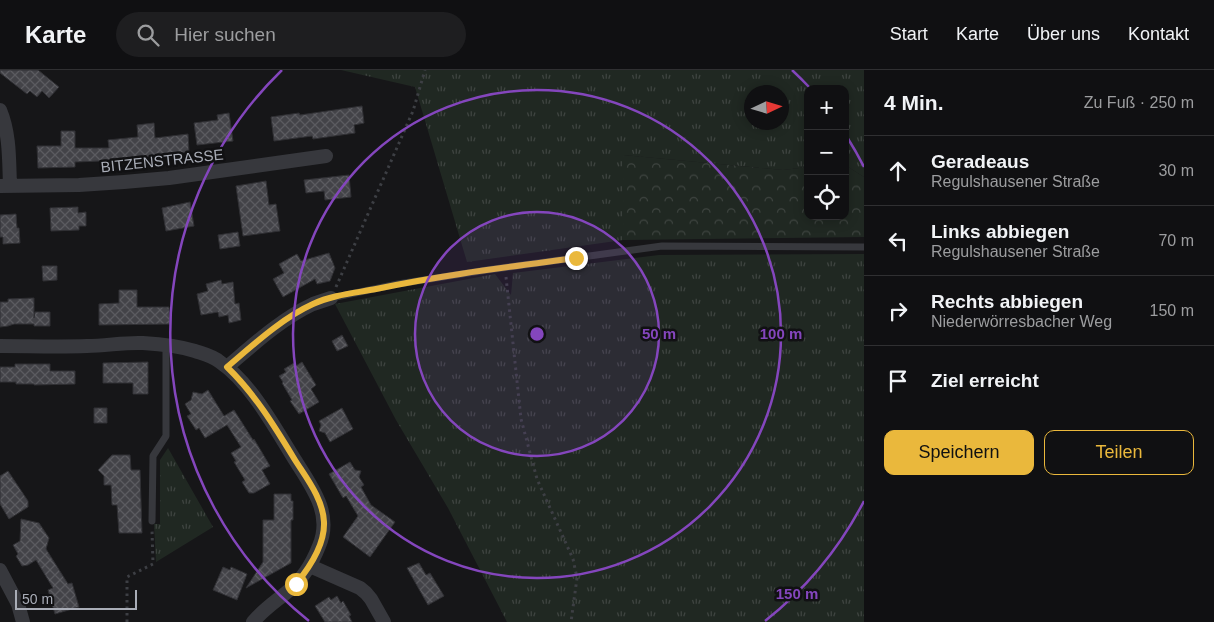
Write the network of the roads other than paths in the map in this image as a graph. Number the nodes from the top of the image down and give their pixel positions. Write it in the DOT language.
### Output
graph roads {
  1 [pos="0,110"];
  2 [pos="326,156"];
  3 [pos="5,186"];
  4 [pos="864,247"];
  5 [pos="331,298"];
  6 [pos="166,345"];
  7 [pos="0,346"];
  8 [pos="227,367"];
  9 [pos="152,522"];
  10 [pos="310,566"];
  11 [pos="0,570"];
  12 [pos="23,622"];
  13 [pos="253,622"];
  14 [pos="384,622"];
  1 -- 3 [label="street"];
  2 -- 3 [label="street, BITZENSTRASSE"];
  4 -- 5 [label="lane"];
  5 -- 8 [label="street"];
  6 -- 7 [label="street"];
  6 -- 8 [label="street"];
  6 -- 9 [label="lane"];
  8 -- 10 [label="street"];
  10 -- 13 [label="street"];
  10 -- 14 [label="street"];
  11 -- 12 [label="street"];
}
